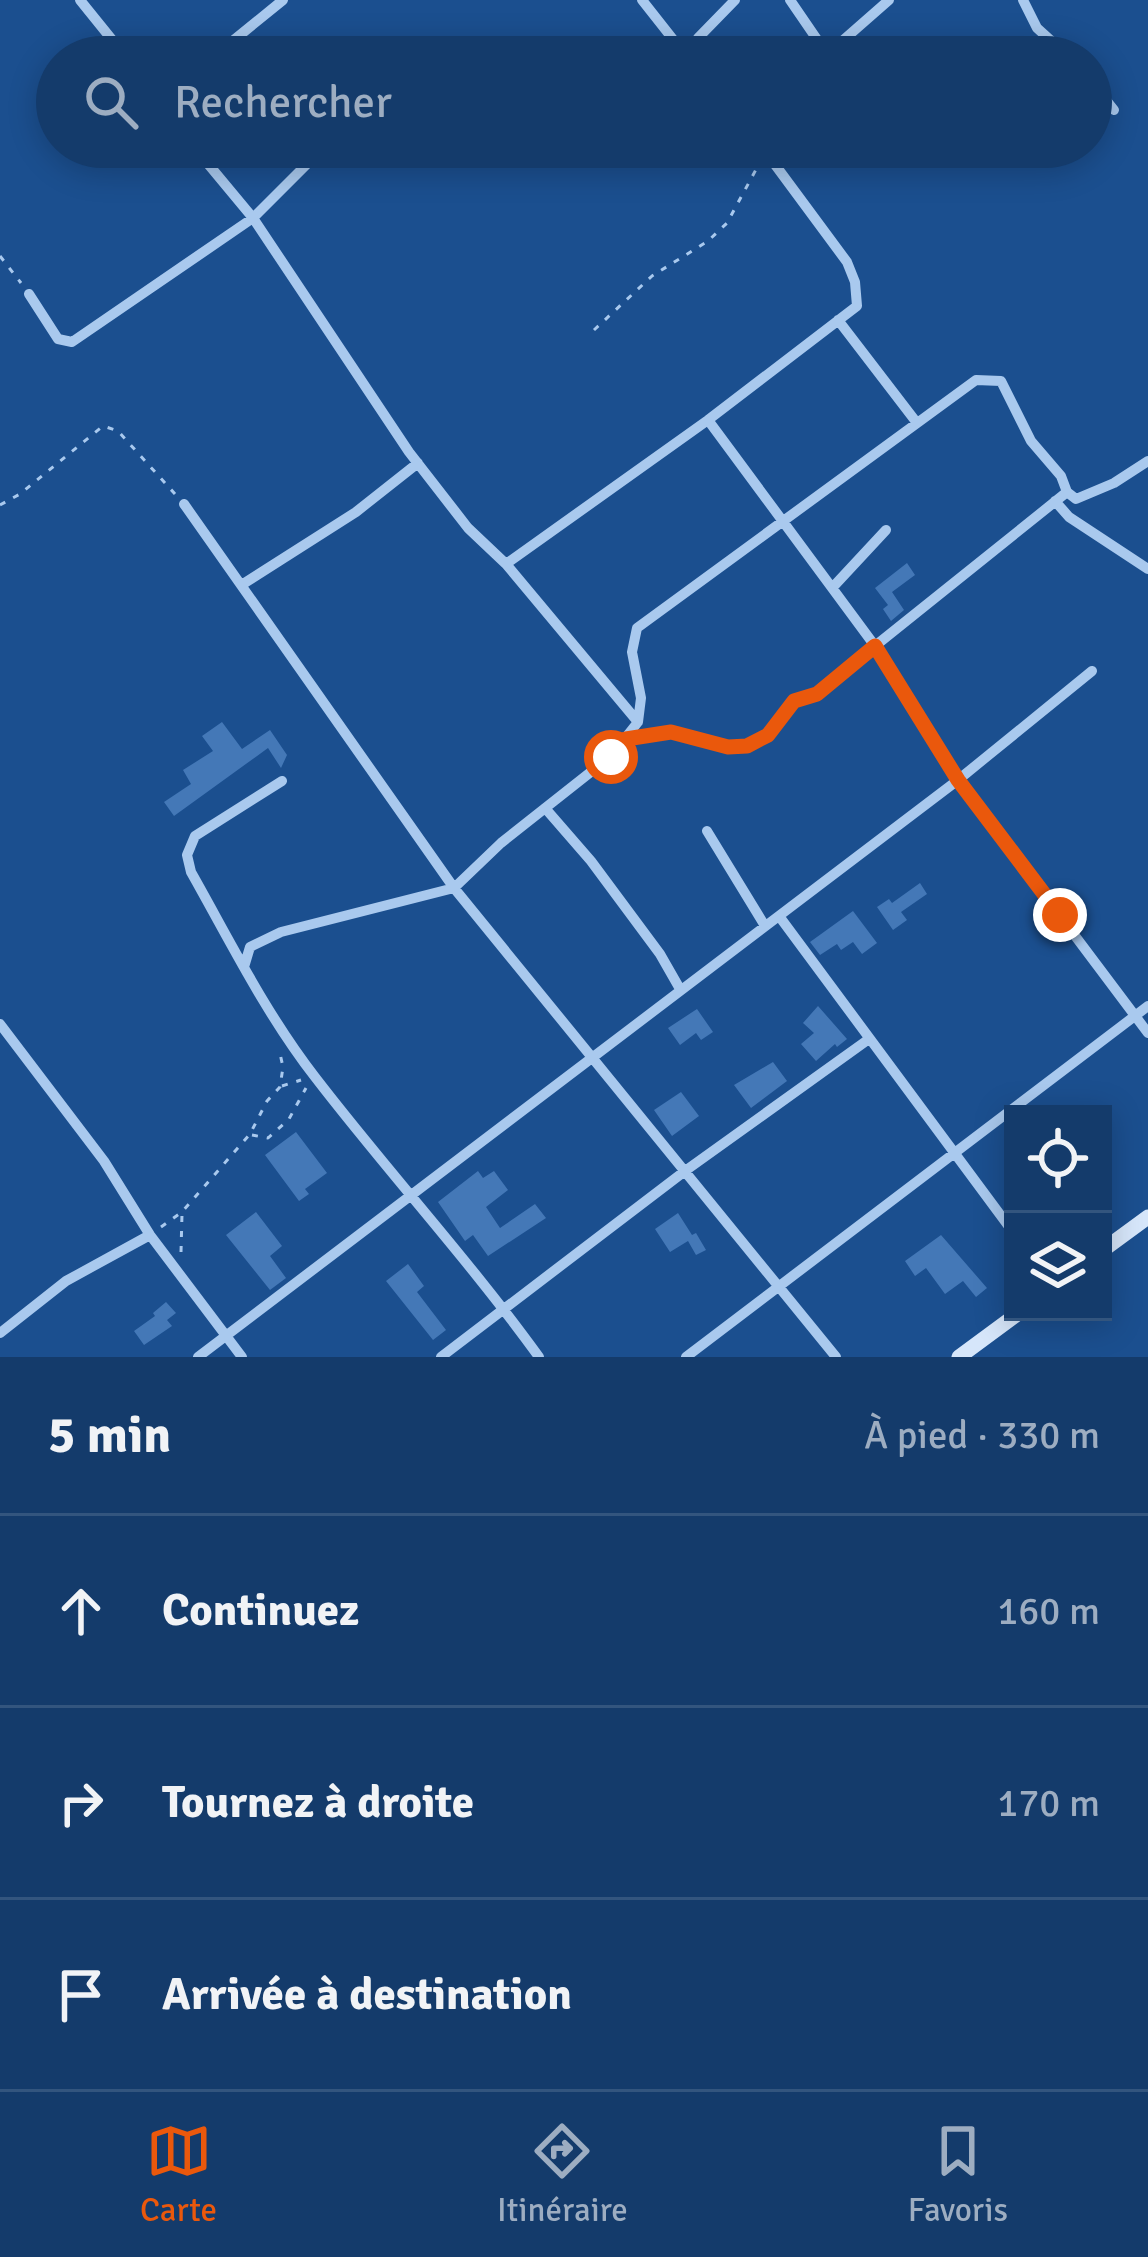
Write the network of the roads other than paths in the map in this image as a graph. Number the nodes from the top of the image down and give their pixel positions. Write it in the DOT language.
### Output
graph roads {
  1 [pos="80,0"];
  2 [pos="283,0"];
  3 [pos="642,0"];
  4 [pos="735,0"];
  5 [pos="790,0"];
  6 [pos="889,0"];
  7 [pos="1023,0"];
  8 [pos="109,36"];
  9 [pos="239,36"];
  10 [pos="672,36"];
  11 [pos="700,36"];
  12 [pos="813,36"];
  13 [pos="847,36"];
  14 [pos="1046,36"];
  15 [pos="1112,107"];
  16 [pos="1114,110"];
  17 [pos="211,168"];
  18 [pos="304,168"];
  19 [pos="779,168"];
  20 [pos="253,218"];
  21 [pos="29,294"];
  22 [pos="838,320"];
  23 [pos="708,420"];
  24 [pos="917,423"];
  25 [pos="1148,461"];
  26 [pos="418,463"];
  27 [pos="1067,492"];
  28 [pos="1055,501"];
  29 [pos="184,504"];
  30 [pos="784,521"];
  31 [pos="886,530"];
  32 [pos="506,565"];
  33 [pos="1148,569"];
  34 [pos="243,584"];
  35 [pos="832,587"];
  36 [pos="875,646"];
  37 [pos="1092,671"];
  38 [pos="638,722"];
  39 [pos="958,780"];
  40 [pos="282,781"];
  41 [pos="545,808"];
  42 [pos="706,831"];
  43 [pos="454,888"];
  44 [pos="779,916"];
  45 [pos="765,926"];
  46 [pos="244,967"];
  47 [pos="680,989"];
  48 [pos="1148,1006"];
  49 [pos="1137,1016"];
  50 [pos="0,1024"];
  51 [pos="1148,1033"];
  52 [pos="869,1039"];
  53 [pos="591,1057"];
  54 [pos="957,1152"];
  55 [pos="685,1171"];
  56 [pos="413,1195"];
  57 [pos="1148,1216"];
  58 [pos="1004,1219"];
  59 [pos="150,1235"];
  60 [pos="1112,1243"];
  61 [pos="778,1287"];
  62 [pos="504,1308"];
  63 [pos="1008,1321"];
  64 [pos="0,1334"];
  65 [pos="225,1336"];
  66 [pos="198,1357"];
  67 [pos="242,1357"];
  68 [pos="441,1357"];
  69 [pos="539,1357"];
  70 [pos="686,1357"];
  71 [pos="836,1357"];
  72 [pos="959,1357"];
  1 -- 8 [label="street"];
  2 -- 9 [label="street"];
  3 -- 10 [label="street"];
  4 -- 11 [label="street"];
  5 -- 12 [label="street"];
  6 -- 13 [label="street"];
  7 -- 14 [label="street"];
  15 -- 16 [label="street"];
  17 -- 20 [label="street"];
  18 -- 20 [label="street"];
  19 -- 22 [label="street"];
  20 -- 21 [label="street"];
  20 -- 26 [label="street"];
  22 -- 23 [label="street"];
  22 -- 24 [label="street"];
  23 -- 30 [label="street"];
  23 -- 32 [label="street"];
  24 -- 27 [label="street"];
  24 -- 30 [label="street"];
  25 -- 27 [label="street"];
  26 -- 32 [label="street"];
  26 -- 34 [label="street"];
  27 -- 28 [label="street"];
  28 -- 33 [label="street"];
  28 -- 36 [label="street"];
  29 -- 34 [label="street"];
  30 -- 35 [label="street"];
  30 -- 38 [label="street"];
  31 -- 35 [label="street"];
  32 -- 38 [label="street"];
  34 -- 43 [label="street"];
  35 -- 36 [label="street"];
  36 -- 39 [label="street"];
  37 -- 39 [label="street"];
  38 -- 41 [label="street"];
  39 -- 44 [label="street"];
  39 -- 49 [label="street"];
  40 -- 46 [label="street"];
  41 -- 43 [label="street"];
  41 -- 47 [label="street"];
  42 -- 45 [label="street"];
  43 -- 46 [label="street"];
  43 -- 53 [label="street"];
  44 -- 45 [label="street"];
  44 -- 52 [label="street"];
  45 -- 47 [label="street"];
  46 -- 56 [label="street"];
  47 -- 53 [label="street"];
  48 -- 49 [label="street"];
  49 -- 51 [label="street"];
  49 -- 54 [label="street"];
  50 -- 59 [label="street"];
  52 -- 54 [label="street"];
  52 -- 55 [label="street"];
  53 -- 55 [label="street"];
  53 -- 56 [label="street"];
  54 -- 58 [label="street"];
  54 -- 61 [label="street"];
  55 -- 61 [label="street"];
  55 -- 62 [label="street"];
  56 -- 62 [label="street"];
  56 -- 65 [label="street"];
  57 -- 60 [label="main road"];
  59 -- 64 [label="street"];
  59 -- 65 [label="street"];
  61 -- 70 [label="street"];
  61 -- 71 [label="street"];
  62 -- 68 [label="street"];
  62 -- 69 [label="street"];
  63 -- 72 [label="main road"];
  65 -- 66 [label="street"];
  65 -- 67 [label="street"];
}
